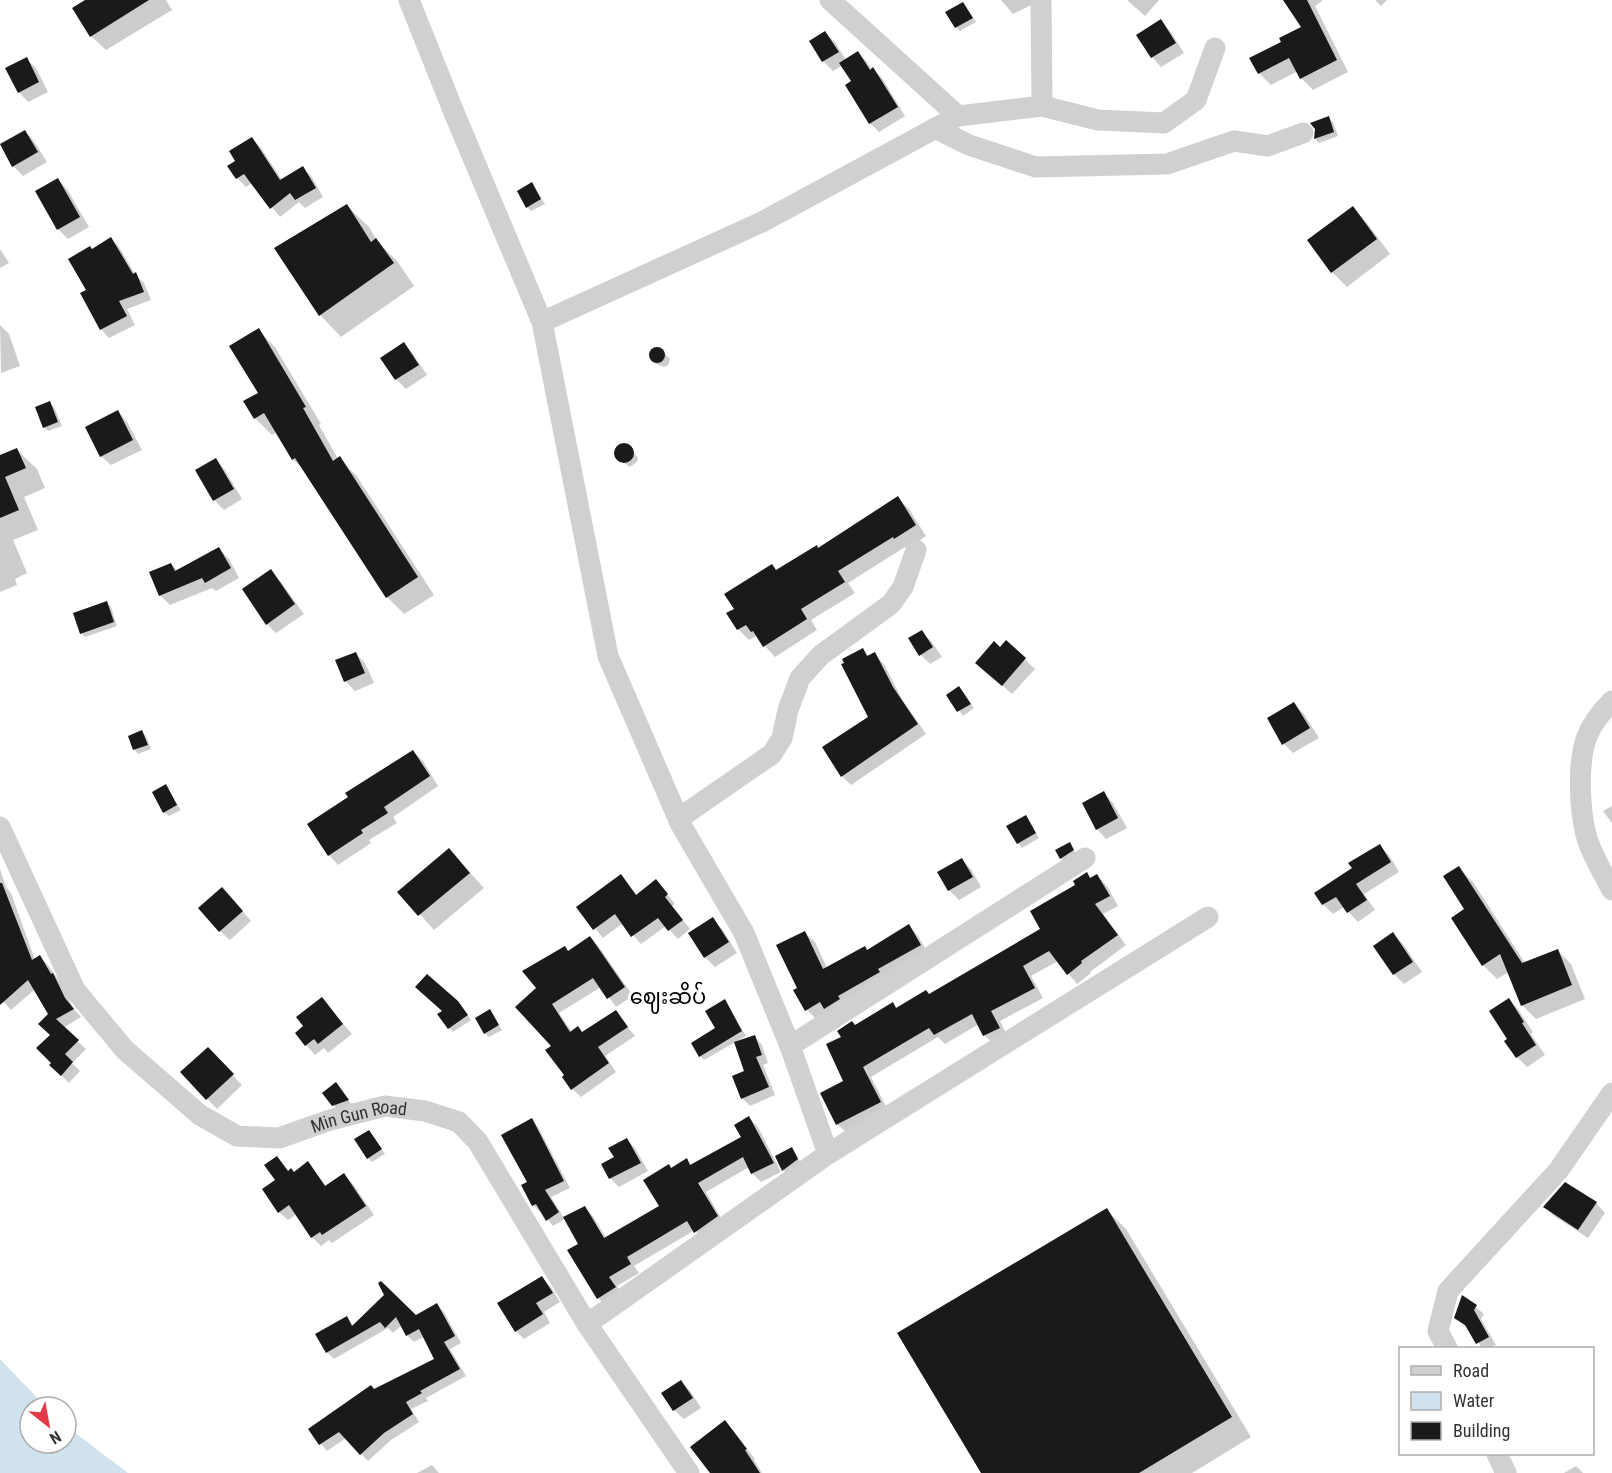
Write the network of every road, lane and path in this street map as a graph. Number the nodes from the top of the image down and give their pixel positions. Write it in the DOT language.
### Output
graph roads {
  1 [pos="409,0"];
  2 [pos="830,0"];
  3 [pos="1041,0"];
  4 [pos="1215,48"];
  5 [pos="1042,106"];
  6 [pos="958,116"];
  7 [pos="935,128"];
  8 [pos="1303,133"];
  9 [pos="542,322"];
  10 [pos="916,550"];
  11 [pos="1612,701"];
  12 [pos="678,819"];
  13 [pos="0,827"];
  14 [pos="1085,858"];
  15 [pos="1612,890"];
  16 [pos="1208,917"];
  17 [pos="790,1046"];
  18 [pos="1612,1093"];
  19 [pos="828,1154"];
  20 [pos="587,1324"];
  21 [pos="1446,1347"];
  22 [pos="1497,1455"];
  23 [pos="689,1473"];
  24 [pos="1506,1473"];
  1 -- 9 [label="street"];
  2 -- 6 [label="street"];
  3 -- 5 [label="street"];
  4 -- 5 [label="street"];
  5 -- 6 [label="street"];
  6 -- 7 [label="street"];
  7 -- 8 [label="street"];
  7 -- 9 [label="street"];
  9 -- 12 [label="street"];
  10 -- 12 [label="street"];
  11 -- 15 [label="street"];
  12 -- 17 [label="street"];
  13 -- 20 [label="street, Min Gun Road"];
  14 -- 17 [label="street"];
  16 -- 19 [label="street"];
  17 -- 19 [label="street"];
  18 -- 21 [label="street"];
  19 -- 20 [label="street"];
  20 -- 23 [label="street, Min Gun Road"];
  22 -- 24 [label="street"];
}
